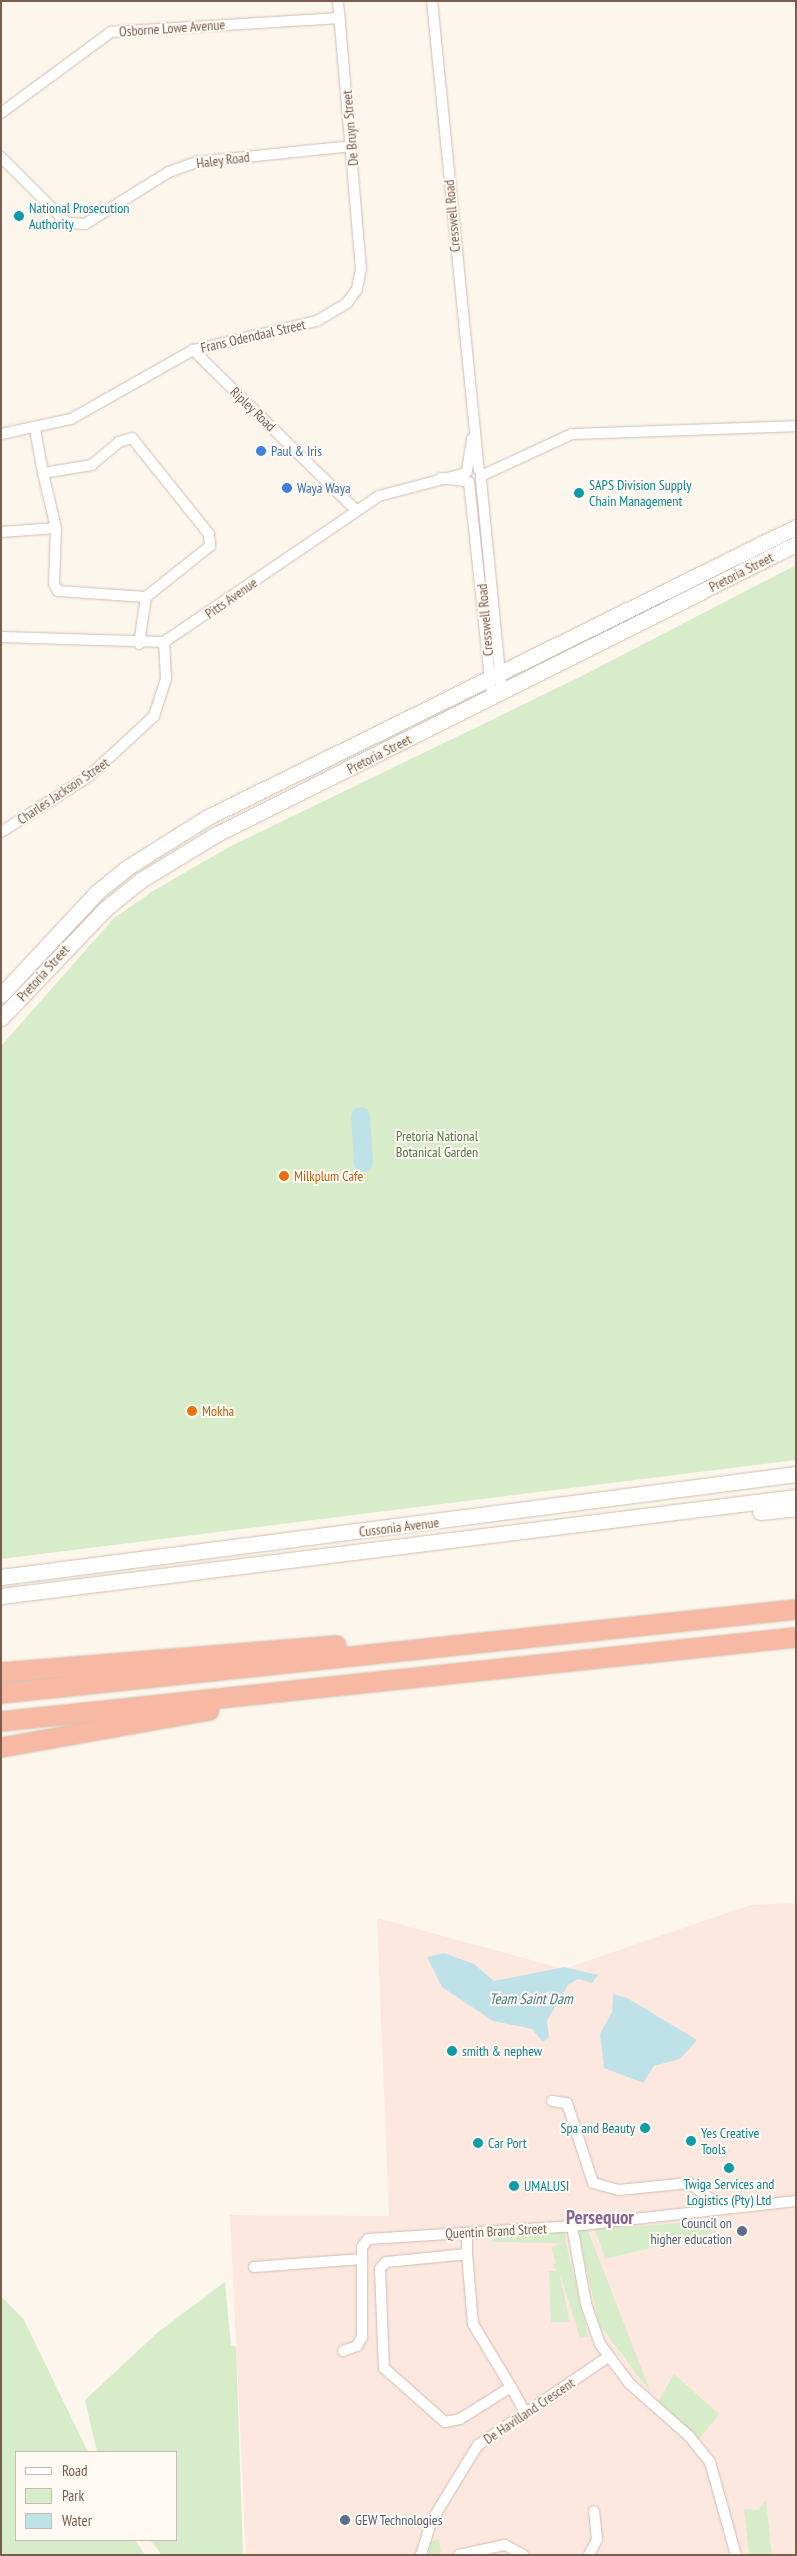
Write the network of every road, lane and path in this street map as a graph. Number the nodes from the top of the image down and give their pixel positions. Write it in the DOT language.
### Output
graph roads {
  1 [pos="338,1"];
  2 [pos="432,1"];
  3 [pos="340,18"];
  4 [pos="1,113"];
  5 [pos="352,146"];
  6 [pos="1,157"];
  7 [pos="361,254"];
  8 [pos="192,350"];
  9 [pos="796,426"];
  10 [pos="35,429"];
  11 [pos="473,430"];
  12 [pos="1,434"];
  13 [pos="43,473"];
  14 [pos="480,475"];
  15 [pos="467,477"];
  16 [pos="356,510"];
  17 [pos="796,527"];
  18 [pos="56,528"];
  19 [pos="1,532"];
  20 [pos="796,544"];
  21 [pos="146,597"];
  22 [pos="1,637"];
  23 [pos="164,642"];
  24 [pos="139,644"];
  25 [pos="494,673"];
  26 [pos="497,695"];
  27 [pos="1,832"];
  28 [pos="1,995"];
  29 [pos="1,1018"];
  30 [pos="796,1474"];
  31 [pos="796,1497"];
  32 [pos="709,1508"];
  33 [pos="796,1508"];
  34 [pos="1,1577"];
  35 [pos="1,1596"];
  36 [pos="796,1601"];
  37 [pos="796,1609"];
  38 [pos="796,1637"];
  39 [pos="477,1670"];
  40 [pos="1,1672"];
  41 [pos="1,1694"];
  42 [pos="1,1721"];
  43 [pos="1,1746"];
  44 [pos="552,2101"];
  45 [pos="796,2200"];
  46 [pos="722,2207"];
  47 [pos="572,2226"];
  48 [pos="467,2233"];
  49 [pos="468,2254"];
  50 [pos="362,2259"];
  51 [pos="254,2267"];
  52 [pos="343,2352"];
  53 [pos="608,2357"];
  54 [pos="512,2387"];
  55 [pos="525,2412"];
  56 [pos="594,2512"];
  57 [pos="421,2555"];
  58 [pos="460,2555"];
  59 [pos="523,2555"];
  60 [pos="590,2555"];
  61 [pos="736,2555"];
  1 -- 3 [label="street, De Bruyn Street"];
  2 -- 11 [label="street, Cresswell Road"];
  3 -- 4 [label="street, Osborne Lowe Avenue"];
  3 -- 5 [label="street, De Bruyn Street"];
  5 -- 6 [label="street, Haley Road"];
  5 -- 7 [label="street, De Bruyn Street"];
  7 -- 8 [label="street, Frans Odendaal Street"];
  8 -- 10 [label="street, Frans Odendaal Street"];
  8 -- 16 [label="street, Ripley Road"];
  9 -- 14 [label="street, Pitts Avenue"];
  10 -- 12 [label="street, Frans Odendaal Street"];
  10 -- 13 [label="street"];
  11 -- 14 [label="street, Cresswell Road"];
  11 -- 15 [label="street, Cresswell Road"];
  13 -- 18 [label="street"];
  13 -- 21 [label="street"];
  14 -- 15 [label="street, Pitts Avenue"];
  14 -- 25 [label="street, Cresswell Road"];
  15 -- 16 [label="street, Pitts Avenue"];
  15 -- 25 [label="street, Cresswell Road"];
  16 -- 23 [label="street, Pitts Avenue"];
  17 -- 25 [label="main road, Pretoria Street"];
  18 -- 19 [label="street"];
  18 -- 21 [label="street"];
  20 -- 26 [label="main road, Pretoria Street"];
  21 -- 24 [label="street"];
  22 -- 24 [label="street, Pitts Avenue"];
  23 -- 24 [label="street, Pitts Avenue"];
  23 -- 27 [label="street, Charles Jackson Street"];
  25 -- 26 [label="street, Cresswell Road"];
  25 -- 28 [label="main road, Pretoria Street"];
  26 -- 29 [label="main road, Pretoria Street"];
  30 -- 34 [label="main road, Cussonia Avenue"];
  31 -- 32 [label="main road, Cussonia Avenue"];
  32 -- 33 [label="main road"];
  32 -- 35 [label="main road, Cussonia Avenue"];
  36 -- 40 [label="highway"];
  37 -- 41 [label="highway"];
  38 -- 39 [label="highway"];
  39 -- 42 [label="highway"];
  39 -- 43 [label="highway"];
  44 -- 46 [label="street"];
  45 -- 47 [label="street, Quentin Brand Street"];
  47 -- 48 [label="street, Quentin Brand Street"];
  47 -- 53 [label="street"];
  48 -- 49 [label="street"];
  48 -- 50 [label="street, Quentin Brand Street"];
  49 -- 54 [label="street"];
  49 -- 54 [label="street"];
  50 -- 51 [label="street"];
  50 -- 52 [label="street"];
  53 -- 55 [label="street, De Havilland Crescent"];
  53 -- 61 [label="street"];
  54 -- 55 [label="street"];
  55 -- 57 [label="street, De Havilland Crescent"];
  56 -- 60 [label="street"];
  58 -- 59 [label="street"];
}
